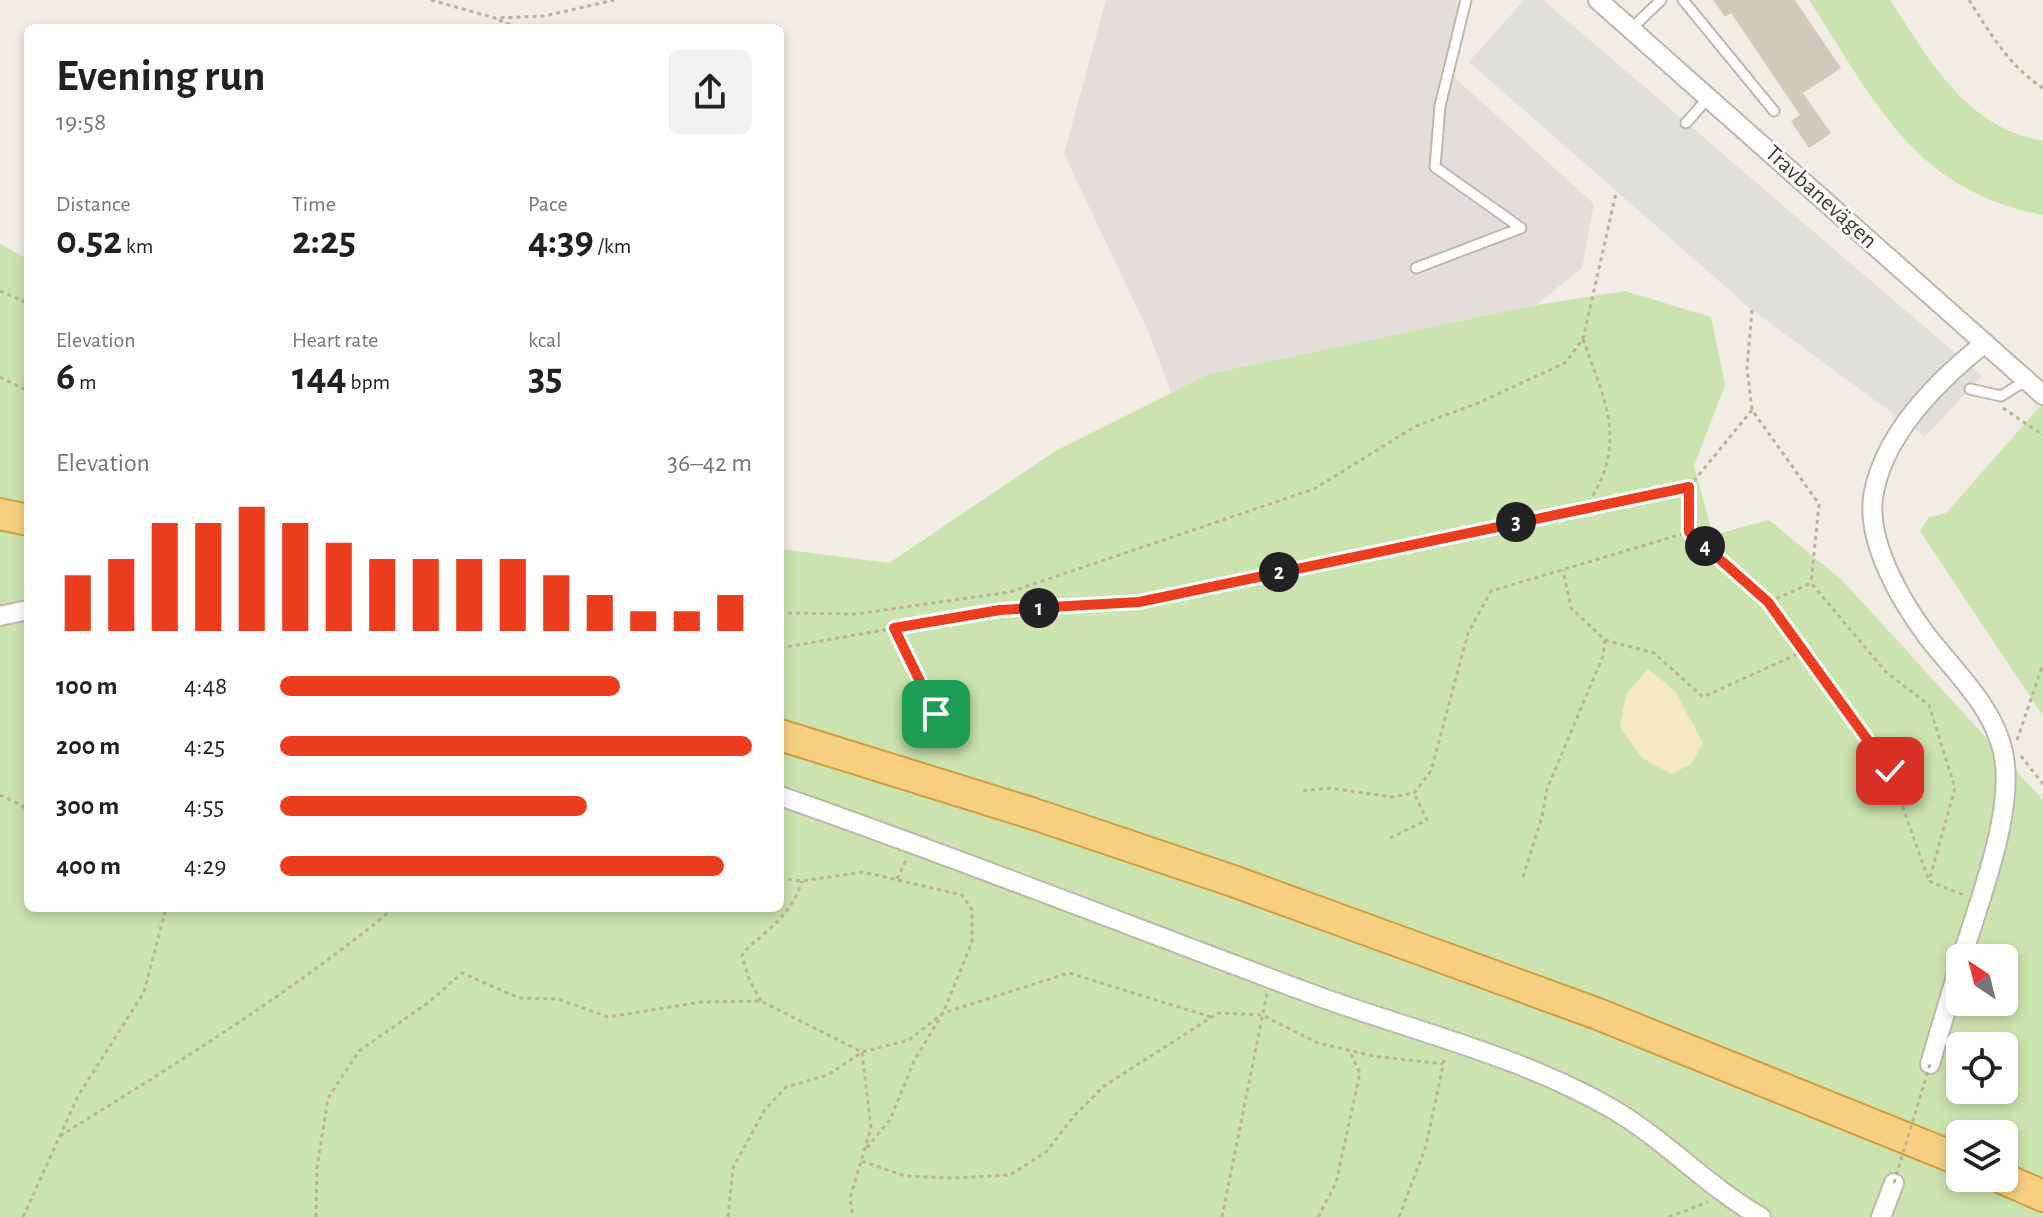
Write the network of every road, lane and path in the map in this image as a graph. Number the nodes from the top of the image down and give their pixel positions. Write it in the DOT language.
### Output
graph roads {
  1 [pos="431,0"];
  2 [pos="614,0"];
  3 [pos="1466,0"];
  4 [pos="1598,0"];
  5 [pos="1661,0"];
  6 [pos="1683,0"];
  7 [pos="1969,0"];
  8 [pos="495,18"];
  9 [pos="509,24"];
  10 [pos="1631,29"];
  11 [pos="2043,88"];
  12 [pos="1708,98"];
  13 [pos="1774,111"];
  14 [pos="1686,123"];
  15 [pos="1616,193"];
  16 [pos="1416,268"];
  17 [pos="0,291"];
  18 [pos="24,301"];
  19 [pos="1752,310"];
  20 [pos="1583,339"];
  21 [pos="1985,343"];
  22 [pos="0,377"];
  23 [pos="2027,380"];
  24 [pos="24,389"];
  25 [pos="1970,389"];
  26 [pos="2043,395"];
  27 [pos="1752,410"];
  28 [pos="2043,435"];
  29 [pos="1689,487"];
  30 [pos="1584,508"];
  31 [pos="0,514"];
  32 [pos="24,519"];
  33 [pos="1689,532"];
  34 [pos="0,534"];
  35 [pos="24,538"];
  36 [pos="1563,570"];
  37 [pos="1811,583"];
  38 [pos="1768,602"];
  39 [pos="24,611"];
  40 [pos="784,613"];
  41 [pos="0,616"];
  42 [pos="894,628"];
  43 [pos="1605,640"];
  44 [pos="784,647"];
  45 [pos="1804,651"];
  46 [pos="2043,664"];
  47 [pos="936,714"];
  48 [pos="784,719"];
  49 [pos="784,736"];
  50 [pos="2043,784"];
  51 [pos="1303,791"];
  52 [pos="1414,793"];
  53 [pos="0,795"];
  54 [pos="784,797"];
  55 [pos="24,808"];
  56 [pos="1390,838"];
  57 [pos="914,844"];
  58 [pos="1523,877"];
  59 [pos="784,879"];
  60 [pos="897,879"];
  61 [pos="802,881"];
  62 [pos="1929,881"];
  63 [pos="1978,902"];
  64 [pos="165,912"];
  65 [pos="389,912"];
  66 [pos="1966,944"];
  67 [pos="761,1001"];
  68 [pos="1946,1011"];
  69 [pos="943,1013"];
  70 [pos="1262,1015"];
  71 [pos="1211,1017"];
  72 [pos="1349,1050"];
  73 [pos="862,1052"];
  74 [pos="1930,1064"];
  75 [pos="1946,1135"];
  76 [pos="60,1136"];
  77 [pos="865,1150"];
  78 [pos="1946,1154"];
  79 [pos="862,1161"];
  80 [pos="2018,1166"];
  81 [pos="2043,1177"];
  82 [pos="1894,1183"];
  83 [pos="2018,1185"];
  84 [pos="1726,1194"];
  85 [pos="2043,1196"];
  86 [pos="23,1217"];
  87 [pos="316,1217"];
  88 [pos="728,1217"];
  89 [pos="853,1217"];
  90 [pos="1222,1217"];
  91 [pos="1318,1217"];
  92 [pos="1399,1217"];
  93 [pos="1669,1217"];
  94 [pos="1761,1217"];
  95 [pos="1881,1217"];
  1 -- 8 [label="path"];
  2 -- 8 [label="path"];
  3 -- 16 [label="lane"];
  4 -- 10 [label="street, Travbanevägen"];
  5 -- 10 [label="lane"];
  6 -- 13 [label="lane"];
  7 -- 11 [label="path"];
  8 -- 9 [label="path"];
  10 -- 12 [label="street, Travbanevägen"];
  12 -- 14 [label="lane"];
  12 -- 21 [label="street, Travbanevägen"];
  15 -- 20 [label="path"];
  17 -- 18 [label="path"];
  19 -- 27 [label="path"];
  20 -- 30 [label="path"];
  20 -- 40 [label="path"];
  21 -- 23 [label="street, Travbanevägen"];
  21 -- 63 [label="street"];
  22 -- 24 [label="path"];
  23 -- 25 [label="lane"];
  23 -- 26 [label="street, Travbanevägen"];
  25 -- 28 [label="path"];
  27 -- 29 [label="path"];
  27 -- 37 [label="path"];
  29 -- 30 [label="path"];
  29 -- 33 [label="path"];
  30 -- 42 [label="path"];
  31 -- 32 [label="highway"];
  33 -- 36 [label="path"];
  33 -- 38 [label="path"];
  34 -- 35 [label="highway"];
  36 -- 43 [label="path"];
  36 -- 52 [label="path"];
  37 -- 38 [label="path"];
  37 -- 62 [label="path"];
  38 -- 45 [label="path"];
  39 -- 41 [label="street"];
  42 -- 44 [label="path"];
  42 -- 47 [label="path"];
  43 -- 45 [label="path"];
  43 -- 58 [label="path"];
  45 -- 62 [label="path"];
  46 -- 50 [label="path"];
  48 -- 75 [label="highway"];
  49 -- 78 [label="highway"];
  51 -- 52 [label="path"];
  52 -- 56 [label="path"];
  53 -- 55 [label="path"];
  54 -- 57 [label="street"];
  57 -- 60 [label="path"];
  57 -- 84 [label="street"];
  59 -- 61 [label="path"];
  60 -- 61 [label="path"];
  60 -- 69 [label="path"];
  61 -- 67 [label="path"];
  62 -- 63 [label="path"];
  63 -- 66 [label="street"];
  64 -- 76 [label="path"];
  65 -- 76 [label="path"];
  67 -- 73 [label="path"];
  67 -- 87 [label="path"];
  68 -- 74 [label="street"];
  69 -- 71 [label="path"];
  69 -- 73 [label="path"];
  69 -- 77 [label="path"];
  70 -- 71 [label="path"];
  70 -- 72 [label="path"];
  70 -- 90 [label="path"];
  71 -- 79 [label="path"];
  72 -- 91 [label="path"];
  72 -- 92 [label="path"];
  73 -- 77 [label="path"];
  73 -- 88 [label="path"];
  74 -- 82 [label="path, bridge"];
  76 -- 86 [label="path"];
  77 -- 79 [label="path"];
  79 -- 89 [label="path"];
  80 -- 81 [label="highway"];
  82 -- 95 [label="street"];
  83 -- 85 [label="highway"];
  84 -- 93 [label="path"];
  84 -- 94 [label="street"];
}
